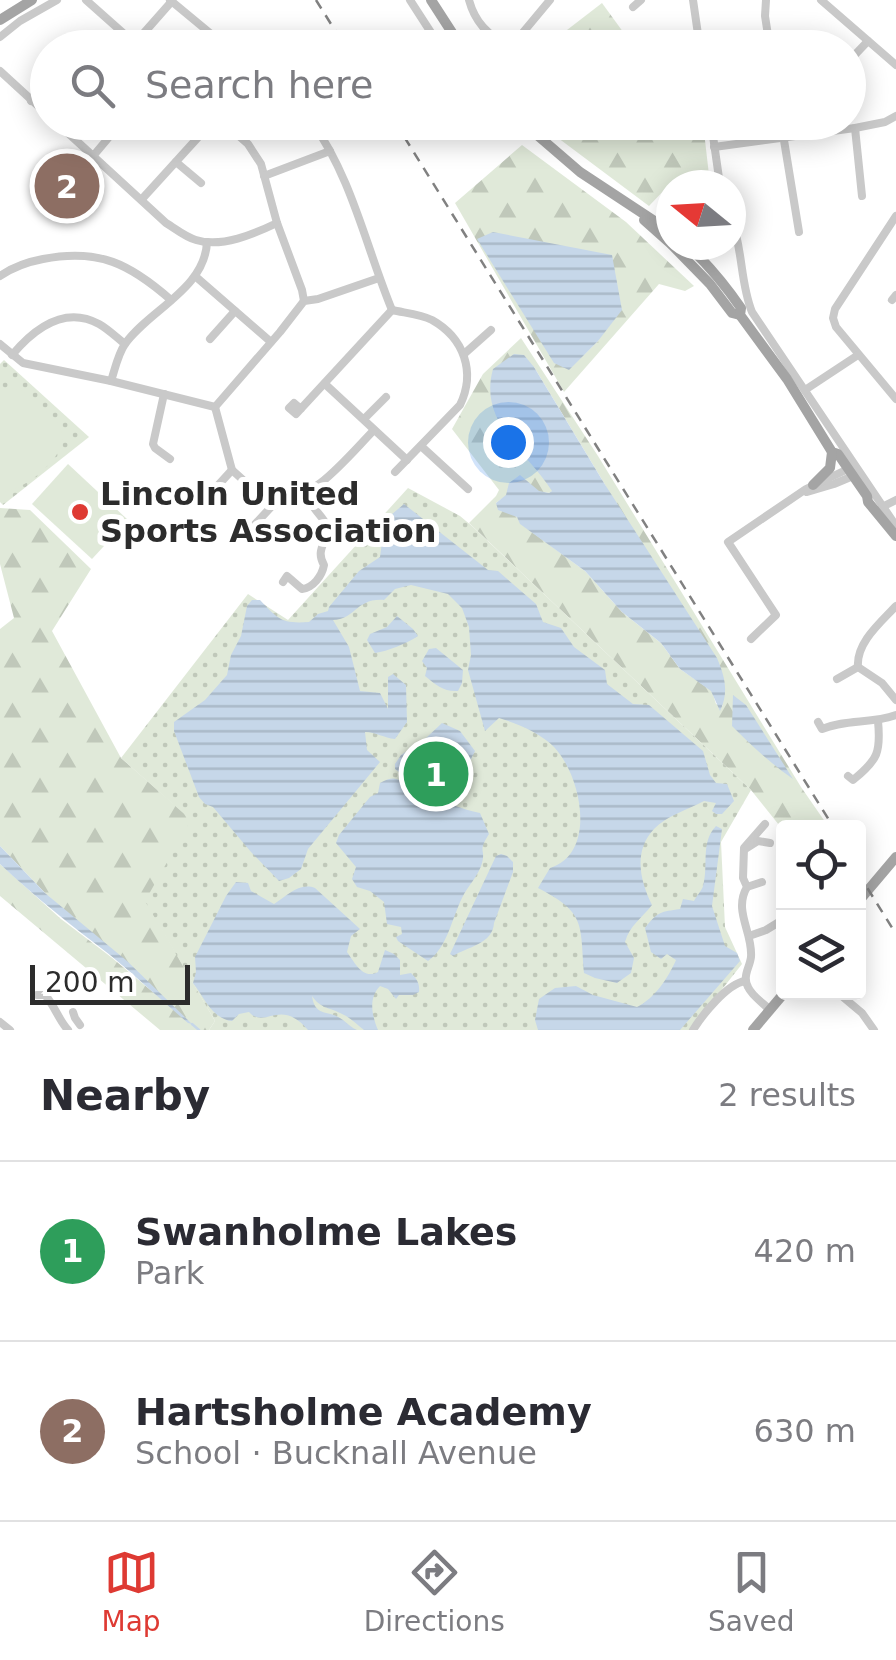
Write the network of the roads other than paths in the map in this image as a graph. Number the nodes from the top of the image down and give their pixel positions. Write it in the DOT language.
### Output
graph roads {
  1 [pos="32,0"];
  2 [pos="56,0"];
  3 [pos="86,0"];
  4 [pos="410,0"];
  5 [pos="431,0"];
  6 [pos="469,0"];
  7 [pos="550,0"];
  8 [pos="641,0"];
  9 [pos="693,0"];
  10 [pos="766,0"];
  11 [pos="821,0"];
  12 [pos="171,1"];
  13 [pos="632,7"];
  14 [pos="0,20"];
  15 [pos="120,30"];
  16 [pos="149,30"];
  17 [pos="206,30"];
  18 [pos="429,30"];
  19 [pos="450,30"];
  20 [pos="486,30"];
  21 [pos="525,30"];
  22 [pos="697,30"];
  23 [pos="768,30"];
  24 [pos="855,30"];
  25 [pos="0,37"];
  26 [pos="868,41"];
  27 [pos="896,65"];
  28 [pos="0,71"];
  29 [pos="30,99"];
  30 [pos="896,116"];
  31 [pos="866,126"];
  32 [pos="77,140"];
  33 [pos="107,140"];
  34 [pos="196,140"];
  35 [pos="242,140"];
  36 [pos="323,140"];
  37 [pos="542,140"];
  38 [pos="713,140"];
  39 [pos="768,140"];
  40 [pos="783,140"];
  41 [pos="856,140"];
  42 [pos="714,147"];
  43 [pos="330,151"];
  44 [pos="94,155"];
  45 [pos="176,162"];
  46 [pos="718,170"];
  47 [pos="264,176"];
  48 [pos="200,183"];
  49 [pos="862,196"];
  50 [pos="142,199"];
  51 [pos="629,206"];
  52 [pos="896,216"];
  53 [pos="656,221"];
  54 [pos="277,223"];
  55 [pos="656,230"];
  56 [pos="799,232"];
  57 [pos="207,242"];
  58 [pos="1,260"];
  59 [pos="697,260"];
  60 [pos="702,260"];
  61 [pos="742,260"];
  62 [pos="709,266"];
  63 [pos="4,274"];
  64 [pos="194,276"];
  65 [pos="379,278"];
  66 [pos="719,298"];
  67 [pos="171,300"];
  68 [pos="304,301"];
  69 [pos="48,310"];
  70 [pos="98,310"];
  71 [pos="392,310"];
  72 [pos="235,311"];
  73 [pos="746,314"];
  74 [pos="53,321"];
  75 [pos="94,321"];
  76 [pos="491,330"];
  77 [pos="210,340"];
  78 [pos="271,342"];
  79 [pos="0,344"];
  80 [pos="125,344"];
  81 [pos="464,354"];
  82 [pos="12,355"];
  83 [pos="858,355"];
  84 [pos="111,381"];
  85 [pos="896,382"];
  86 [pos="326,384"];
  87 [pos="888,388"];
  88 [pos="805,390"];
  89 [pos="164,394"];
  90 [pos="386,396"];
  91 [pos="896,399"];
  92 [pos="216,406"];
  93 [pos="301,409"];
  94 [pos="364,419"];
  95 [pos="374,430"];
  96 [pos="421,446"];
  97 [pos="832,452"];
  98 [pos="170,459"];
  99 [pos="406,460"];
  100 [pos="232,470"];
  101 [pos="395,472"];
  102 [pos="848,474"];
  103 [pos="468,489"];
  104 [pos="808,489"];
  105 [pos="212,493"];
  106 [pos="307,494"];
  107 [pos="896,500"];
  108 [pos="272,506"];
  109 [pos="882,507"];
  110 [pos="896,526"];
  111 [pos="244,536"];
  112 [pos="896,536"];
  113 [pos="283,582"];
  114 [pos="896,606"];
  115 [pos="751,639"];
  116 [pos="858,667"];
  117 [pos="837,678"];
  118 [pos="896,700"];
  119 [pos="896,715"];
  120 [pos="878,722"];
  121 [pos="820,729"];
  122 [pos="852,781"];
  123 [pos="766,824"];
  124 [pos="770,843"];
  125 [pos="744,851"];
  126 [pos="896,857"];
  127 [pos="764,880"];
  128 [pos="747,887"];
  129 [pos="866,893"];
  130 [pos="776,924"];
  131 [pos="748,936"];
  132 [pos="746,980"];
  133 [pos="43,993"];
  134 [pos="778,1000"];
  135 [pos="847,1000"];
  136 [pos="770,1010"];
  137 [pos="76,1018"];
  138 [pos="0,1022"];
  139 [pos="66,1028"];
  140 [pos="10,1030"];
  141 [pos="693,1030"];
  142 [pos="753,1030"];
  143 [pos="874,1030"];
  1 -- 14 [label="main road"];
  2 -- 25 [label="street"];
  3 -- 15 [label="street"];
  4 -- 18 [label="street"];
  5 -- 19 [label="main road"];
  6 -- 20 [label="street"];
  7 -- 21 [label="street"];
  8 -- 13 [label="street"];
  9 -- 22 [label="street"];
  10 -- 23 [label="street"];
  11 -- 24 [label="street"];
  12 -- 16 [label="street"];
  12 -- 17 [label="street"];
  26 -- 27 [label="street"];
  28 -- 29 [label="street"];
  30 -- 31 [label="street"];
  32 -- 44 [label="street"];
  33 -- 44 [label="street"];
  34 -- 45 [label="street"];
  35 -- 47 [label="street"];
  36 -- 43 [label="street"];
  37 -- 51 [label="main road"];
  38 -- 42 [label="street"];
  39 -- 42 [label="street"];
  40 -- 56 [label="street"];
  41 -- 49 [label="street"];
  42 -- 46 [label="street"];
  43 -- 47 [label="street"];
  43 -- 65 [label="street"];
  44 -- 50 [label="street"];
  45 -- 48 [label="street"];
  45 -- 50 [label="street"];
  47 -- 54 [label="street"];
  50 -- 57 [label="street"];
  51 -- 53 [label="main road"];
  51 -- 55 [label="main road"];
  52 -- 83 [label="street"];
  54 -- 57 [label="street"];
  54 -- 68 [label="street"];
  57 -- 64 [label="street"];
  58 -- 63 [label="street"];
  59 -- 66 [label="main road"];
  60 -- 62 [label="main road"];
  61 -- 73 [label="street"];
  62 -- 66 [label="main road"];
  62 -- 73 [label="main road"];
  63 -- 67 [label="street"];
  64 -- 67 [label="street"];
  64 -- 72 [label="street"];
  65 -- 68 [label="street"];
  65 -- 71 [label="street"];
  66 -- 73 [label="main road"];
  67 -- 80 [label="street"];
  68 -- 78 [label="street"];
  69 -- 74 [label="street"];
  70 -- 75 [label="street"];
  71 -- 81 [label="street"];
  71 -- 86 [label="street"];
  72 -- 77 [label="street"];
  72 -- 78 [label="street"];
  73 -- 88 [label="street"];
  73 -- 97 [label="main road"];
  74 -- 75 [label="street"];
  74 -- 82 [label="street"];
  75 -- 80 [label="street"];
  76 -- 81 [label="street"];
  78 -- 92 [label="street"];
  79 -- 82 [label="street"];
  80 -- 84 [label="street"];
  81 -- 96 [label="street"];
  82 -- 84 [label="street"];
  83 -- 87 [label="street"];
  83 -- 88 [label="street"];
  84 -- 89 [label="street"];
  85 -- 87 [label="street"];
  86 -- 93 [label="street"];
  86 -- 94 [label="street"];
  87 -- 91 [label="street"];
  88 -- 109 [label="street"];
  89 -- 92 [label="street"];
  89 -- 98 [label="street"];
  90 -- 94 [label="street"];
  92 -- 100 [label="street"];
  94 -- 95 [label="street"];
  95 -- 99 [label="street"];
  95 -- 106 [label="street"];
  96 -- 99 [label="street"];
  96 -- 103 [label="street"];
  97 -- 102 [label="main road"];
  97 -- 104 [label="main road"];
  99 -- 101 [label="street"];
  100 -- 105 [label="street"];
  100 -- 108 [label="street"];
  102 -- 104 [label="street"];
  102 -- 112 [label="main road"];
  104 -- 115 [label="street"];
  106 -- 108 [label="street"];
  106 -- 113 [label="street"];
  107 -- 109 [label="street"];
  108 -- 111 [label="street"];
  109 -- 110 [label="street"];
  114 -- 116 [label="street"];
  116 -- 117 [label="street"];
  116 -- 118 [label="street"];
  119 -- 120 [label="street"];
  120 -- 121 [label="street"];
  120 -- 122 [label="street"];
  123 -- 125 [label="street"];
  124 -- 125 [label="street"];
  125 -- 128 [label="street"];
  126 -- 129 [label="main road"];
  127 -- 128 [label="street"];
  128 -- 131 [label="street"];
  130 -- 131 [label="street"];
  131 -- 132 [label="street"];
  132 -- 136 [label="street"];
  132 -- 141 [label="street"];
  133 -- 139 [label="street"];
  134 -- 136 [label="main road"];
  135 -- 143 [label="street"];
  136 -- 142 [label="main road"];
  137 -- 139 [label="street"];
  138 -- 140 [label="street"];
}
